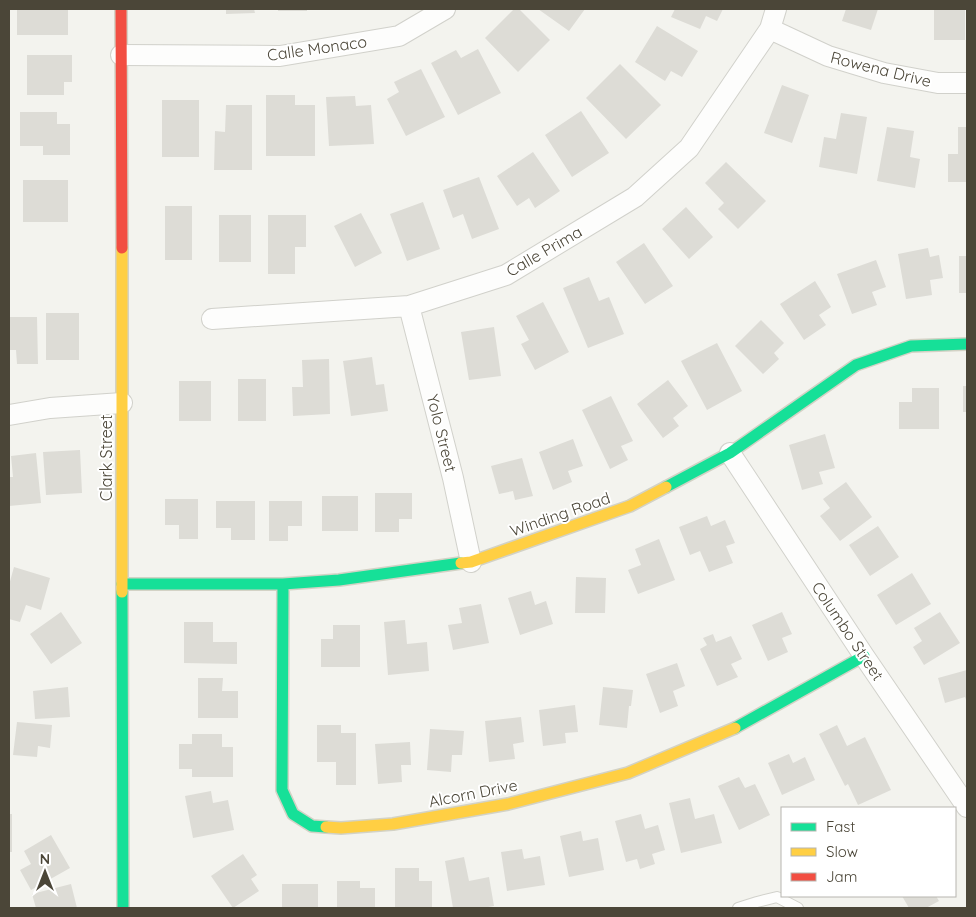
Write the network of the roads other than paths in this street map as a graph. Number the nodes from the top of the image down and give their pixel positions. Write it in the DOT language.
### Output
graph roads {
  1 [pos="121,9"];
  2 [pos="444,9"];
  3 [pos="776,9"];
  4 [pos="770,29"];
  5 [pos="121,54"];
  6 [pos="967,83"];
  7 [pos="409,306"];
  8 [pos="212,319"];
  9 [pos="967,344"];
  10 [pos="122,403"];
  11 [pos="9,415"];
  12 [pos="730,453"];
  13 [pos="471,562"];
  14 [pos="122,584"];
  15 [pos="283,584"];
  16 [pos="864,656"];
  17 [pos="967,808"];
  18 [pos="123,908"];
  19 [pos="738,908"];
  20 [pos="798,908"];
  1 -- 5 [label="street, Clark Street"];
  2 -- 5 [label="street, Calle Monaco"];
  3 -- 4 [label="street, Calle Prima"];
  4 -- 6 [label="street, Rowena Drive"];
  4 -- 7 [label="street, Calle Prima"];
  5 -- 10 [label="street, Clark Street"];
  7 -- 8 [label="street, Calle Prima"];
  7 -- 13 [label="street, Yolo Street"];
  9 -- 12 [label="street, Winding Road"];
  10 -- 11 [label="street"];
  10 -- 14 [label="street, Clark Street"];
  12 -- 13 [label="street, Winding Road"];
  12 -- 16 [label="street, Columbo Street"];
  13 -- 15 [label="street, Winding Road"];
  14 -- 15 [label="street, Winding Road"];
  14 -- 18 [label="street, Clark Street"];
  15 -- 16 [label="street, Alcorn Drive"];
  16 -- 17 [label="street, Columbo Street"];
  19 -- 20 [label="lane"];
}
